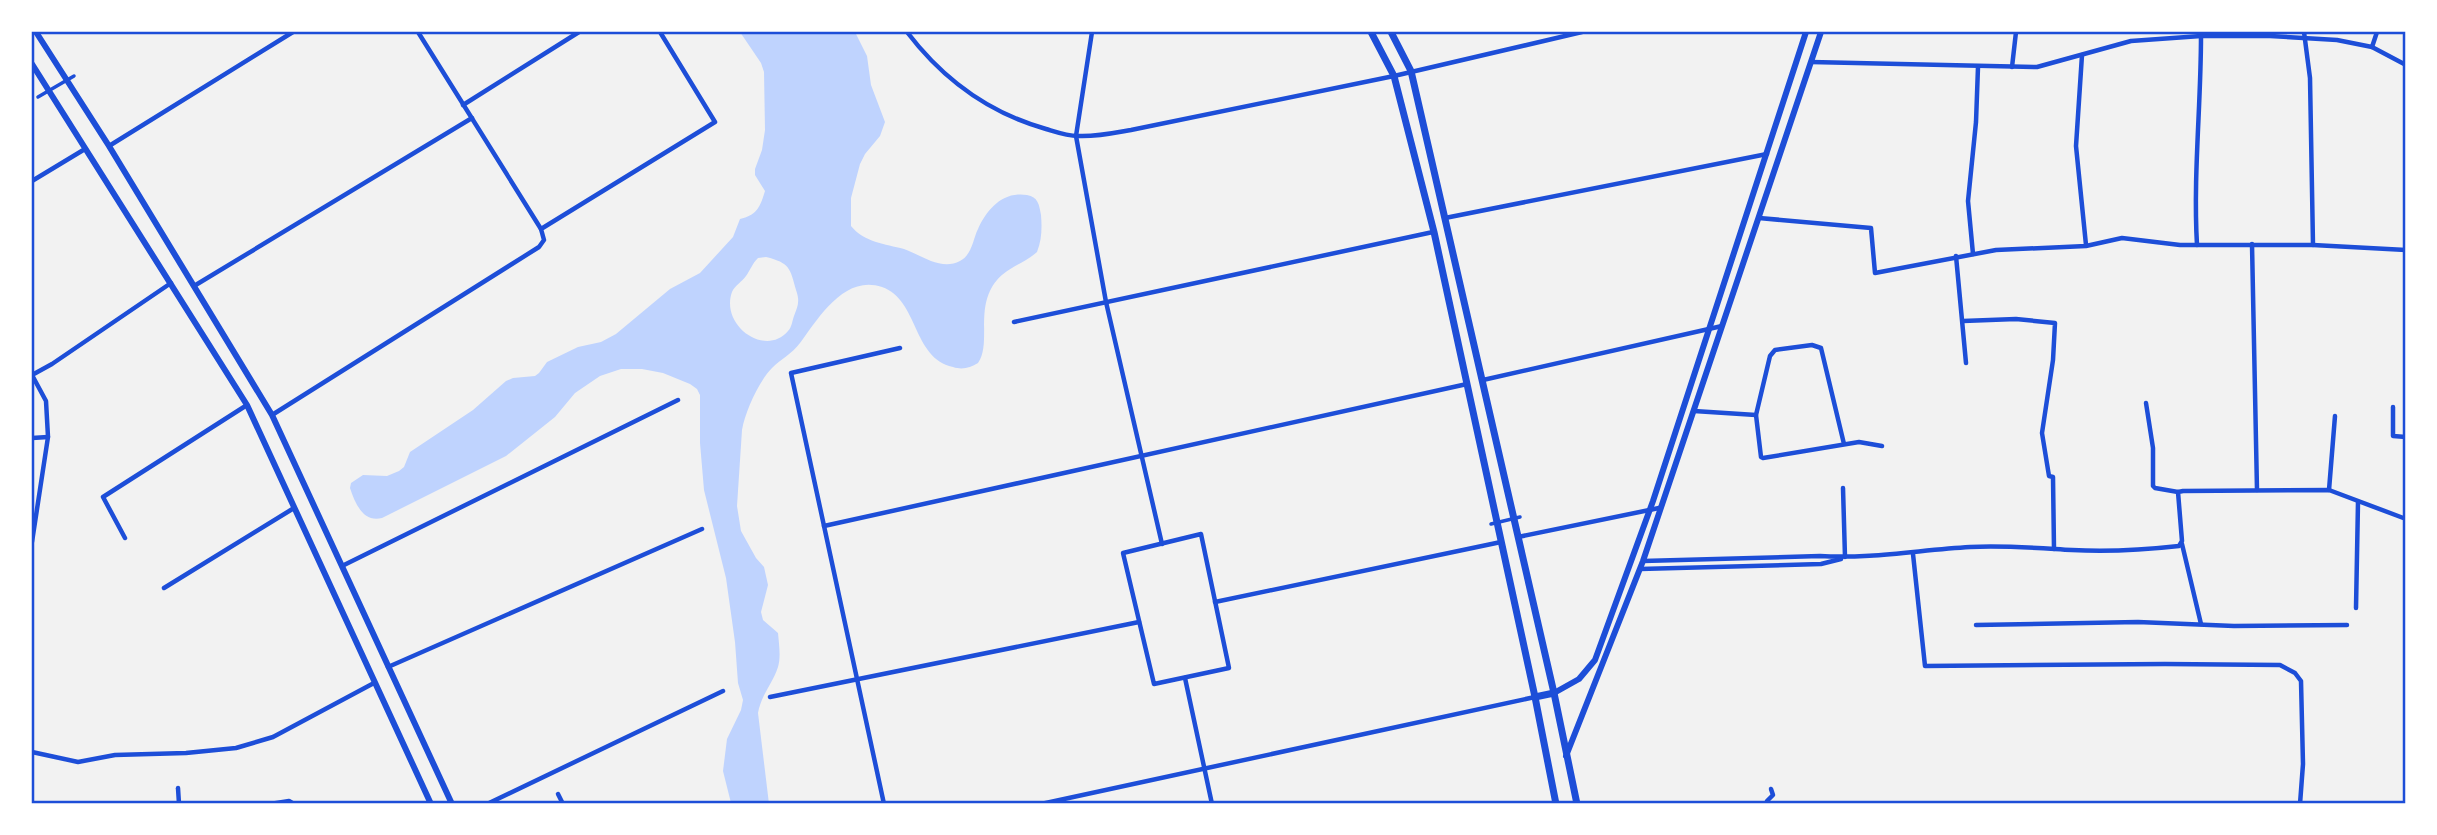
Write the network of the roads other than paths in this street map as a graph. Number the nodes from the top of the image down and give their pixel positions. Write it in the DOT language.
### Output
graph roads {
  1 [pos="36,32"];
  2 [pos="293,32"];
  3 [pos="418,32"];
  4 [pos="579,32"];
  5 [pos="660,32"];
  6 [pos="907,32"];
  7 [pos="1092,32"];
  8 [pos="1371,32"];
  9 [pos="1391,32"];
  10 [pos="1581,32"];
  11 [pos="1806,32"];
  12 [pos="1821,32"];
  13 [pos="2016,32"];
  14 [pos="2377,32"];
  15 [pos="2183,35"];
  16 [pos="2304,35"];
  17 [pos="2201,36"];
  18 [pos="2372,47"];
  19 [pos="2082,55"];
  20 [pos="1811,62"];
  21 [pos="32,64"];
  22 [pos="2406,65"];
  23 [pos="1978,66"];
  24 [pos="2012,67"];
  25 [pos="1411,71"];
  26 [pos="74,76"];
  27 [pos="1394,76"];
  28 [pos="38,97"];
  29 [pos="463,105"];
  30 [pos="472,118"];
  31 [pos="1076,136"];
  32 [pos="108,146"];
  33 [pos="85,149"];
  34 [pos="1767,154"];
  35 [pos="32,181"];
  36 [pos="1445,218"];
  37 [pos="1759,218"];
  38 [pos="541,229"];
  39 [pos="1434,232"];
  40 [pos="2252,244"];
  41 [pos="2314,245"];
  42 [pos="2086,246"];
  43 [pos="2197,246"];
  44 [pos="2406,250"];
  45 [pos="1973,254"];
  46 [pos="1956,256"];
  47 [pos="171,283"];
  48 [pos="193,286"];
  49 [pos="1107,302"];
  50 [pos="1963,321"];
  51 [pos="1014,322"];
  52 [pos="1722,326"];
  53 [pos="1707,330"];
  54 [pos="900,348"];
  55 [pos="1966,363"];
  56 [pos="1482,380"];
  57 [pos="1468,384"];
  58 [pos="677,400"];
  59 [pos="2146,403"];
  60 [pos="247,405"];
  61 [pos="2393,407"];
  62 [pos="1694,411"];
  63 [pos="272,415"];
  64 [pos="1756,415"];
  65 [pos="2335,416"];
  66 [pos="48,437"];
  67 [pos="2406,437"];
  68 [pos="32,438"];
  69 [pos="1844,444"];
  70 [pos="1882,446"];
  71 [pos="1141,457"];
  72 [pos="1843,488"];
  73 [pos="2257,490"];
  74 [pos="2329,490"];
  75 [pos="2178,492"];
  76 [pos="2358,502"];
  77 [pos="294,508"];
  78 [pos="1659,508"];
  79 [pos="1649,510"];
  80 [pos="1517,517"];
  81 [pos="2406,519"];
  82 [pos="1494,523"];
  83 [pos="824,526"];
  84 [pos="702,529"];
  85 [pos="1518,537"];
  86 [pos="125,538"];
  87 [pos="32,542"];
  88 [pos="1501,542"];
  89 [pos="1162,544"];
  90 [pos="2182,544"];
  91 [pos="2054,549"];
  92 [pos="1913,554"];
  93 [pos="1845,558"];
  94 [pos="1643,561"];
  95 [pos="341,566"];
  96 [pos="1640,569"];
  97 [pos="164,588"];
  98 [pos="1215,602"];
  99 [pos="2356,608"];
  100 [pos="1139,622"];
  101 [pos="2201,624"];
  102 [pos="1976,625"];
  103 [pos="2347,625"];
  104 [pos="388,667"];
  105 [pos="1185,678"];
  106 [pos="857,680"];
  107 [pos="374,683"];
  108 [pos="723,691"];
  109 [pos="1554,693"];
  110 [pos="770,697"];
  111 [pos="1535,697"];
  112 [pos="32,752"];
  113 [pos="1566,756"];
  114 [pos="1205,769"];
  115 [pos="178,788"];
  116 [pos="1771,789"];
  117 [pos="558,794"];
  118 [pos="179,803"];
  119 [pos="270,803"];
  120 [pos="294,803"];
  121 [pos="431,803"];
  122 [pos="452,803"];
  123 [pos="487,803"];
  124 [pos="563,803"];
  125 [pos="884,803"];
  126 [pos="1041,803"];
  127 [pos="1212,803"];
  128 [pos="1556,803"];
  129 [pos="1577,803"];
  130 [pos="1768,803"];
  131 [pos="2300,803"];
  1 -- 32 [label="main road"];
  2 -- 32 [label="street"];
  3 -- 29 [label="street"];
  4 -- 29 [label="street"];
  5 -- 38 [label="street"];
  6 -- 31 [label="street"];
  7 -- 31 [label="street"];
  8 -- 27 [label="highway"];
  9 -- 25 [label="highway"];
  10 -- 25 [label="street"];
  11 -- 34 [label="main road"];
  12 -- 20 [label="main road"];
  13 -- 24 [label="street"];
  14 -- 18 [label="street"];
  15 -- 17 [label="street"];
  15 -- 19 [label="street"];
  16 -- 17 [label="street"];
  16 -- 18 [label="street"];
  16 -- 41 [label="street"];
  17 -- 43 [label="street"];
  18 -- 22 [label="street"];
  19 -- 24 [label="street"];
  19 -- 42 [label="street"];
  20 -- 23 [label="street"];
  20 -- 37 [label="main road"];
  21 -- 33 [label="main road"];
  23 -- 24 [label="street"];
  23 -- 45 [label="street"];
  25 -- 27 [label="street"];
  25 -- 36 [label="highway"];
  26 -- 28 [label="street"];
  27 -- 31 [label="street"];
  27 -- 39 [label="highway"];
  29 -- 30 [label="street"];
  30 -- 38 [label="street"];
  30 -- 48 [label="street"];
  31 -- 49 [label="street"];
  32 -- 48 [label="main road"];
  33 -- 35 [label="street"];
  33 -- 47 [label="main road"];
  34 -- 36 [label="street"];
  34 -- 53 [label="main road"];
  36 -- 56 [label="highway"];
  37 -- 46 [label="street"];
  37 -- 52 [label="main road"];
  38 -- 63 [label="street"];
  39 -- 49 [label="street"];
  39 -- 57 [label="highway"];
  40 -- 41 [label="street"];
  40 -- 43 [label="street"];
  40 -- 73 [label="street"];
  41 -- 44 [label="street"];
  42 -- 43 [label="street"];
  42 -- 45 [label="street"];
  45 -- 46 [label="street"];
  46 -- 50 [label="street"];
  47 -- 60 [label="main road"];
  47 -- 66 [label="street"];
  48 -- 63 [label="main road"];
  49 -- 51 [label="street"];
  49 -- 71 [label="street"];
  50 -- 55 [label="street"];
  50 -- 91 [label="street"];
  52 -- 53 [label="street"];
  52 -- 62 [label="main road"];
  53 -- 56 [label="street"];
  53 -- 79 [label="main road"];
  54 -- 83 [label="street"];
  56 -- 80 [label="highway"];
  57 -- 71 [label="street"];
  57 -- 82 [label="highway"];
  58 -- 95 [label="street"];
  59 -- 75 [label="street"];
  60 -- 77 [label="main road"];
  60 -- 86 [label="street"];
  61 -- 67 [label="street"];
  62 -- 64 [label="street"];
  62 -- 78 [label="main road"];
  63 -- 95 [label="main road"];
  64 -- 69 [label="street"];
  64 -- 69 [label="street"];
  65 -- 74 [label="street"];
  66 -- 68 [label="street"];
  66 -- 87 [label="street"];
  69 -- 70 [label="street"];
  71 -- 83 [label="street"];
  71 -- 89 [label="street"];
  72 -- 93 [label="street"];
  73 -- 74 [label="street"];
  73 -- 75 [label="street"];
  74 -- 76 [label="street"];
  75 -- 90 [label="street"];
  76 -- 81 [label="street"];
  76 -- 99 [label="street"];
  77 -- 97 [label="street"];
  77 -- 107 [label="main road"];
  78 -- 79 [label="street"];
  78 -- 94 [label="main road"];
  79 -- 85 [label="street"];
  79 -- 109 [label="main road"];
  80 -- 82 [label="street"];
  80 -- 85 [label="highway"];
  82 -- 88 [label="highway"];
  83 -- 106 [label="street"];
  84 -- 104 [label="street"];
  85 -- 109 [label="highway"];
  88 -- 98 [label="street"];
  88 -- 111 [label="highway"];
  89 -- 98 [label="street"];
  89 -- 100 [label="street"];
  90 -- 91 [label="street"];
  90 -- 101 [label="street"];
  91 -- 92 [label="street"];
  92 -- 93 [label="street"];
  92 -- 131 [label="street"];
  93 -- 94 [label="street"];
  93 -- 96 [label="street"];
  94 -- 96 [label="main road"];
  95 -- 104 [label="main road"];
  96 -- 113 [label="main road"];
  98 -- 105 [label="street"];
  100 -- 105 [label="street"];
  100 -- 106 [label="street"];
  101 -- 102 [label="street"];
  101 -- 103 [label="street"];
  104 -- 122 [label="main road"];
  105 -- 114 [label="street"];
  106 -- 110 [label="street"];
  106 -- 125 [label="street"];
  107 -- 112 [label="street"];
  107 -- 121 [label="main road"];
  108 -- 123 [label="street"];
  109 -- 111 [label="highway"];
  109 -- 113 [label="highway"];
  111 -- 114 [label="street"];
  111 -- 128 [label="highway"];
  113 -- 129 [label="highway"];
  114 -- 126 [label="street"];
  114 -- 127 [label="street"];
  115 -- 118 [label="street"];
  116 -- 130 [label="street"];
  117 -- 124 [label="street"];
  119 -- 120 [label="street"];
}
